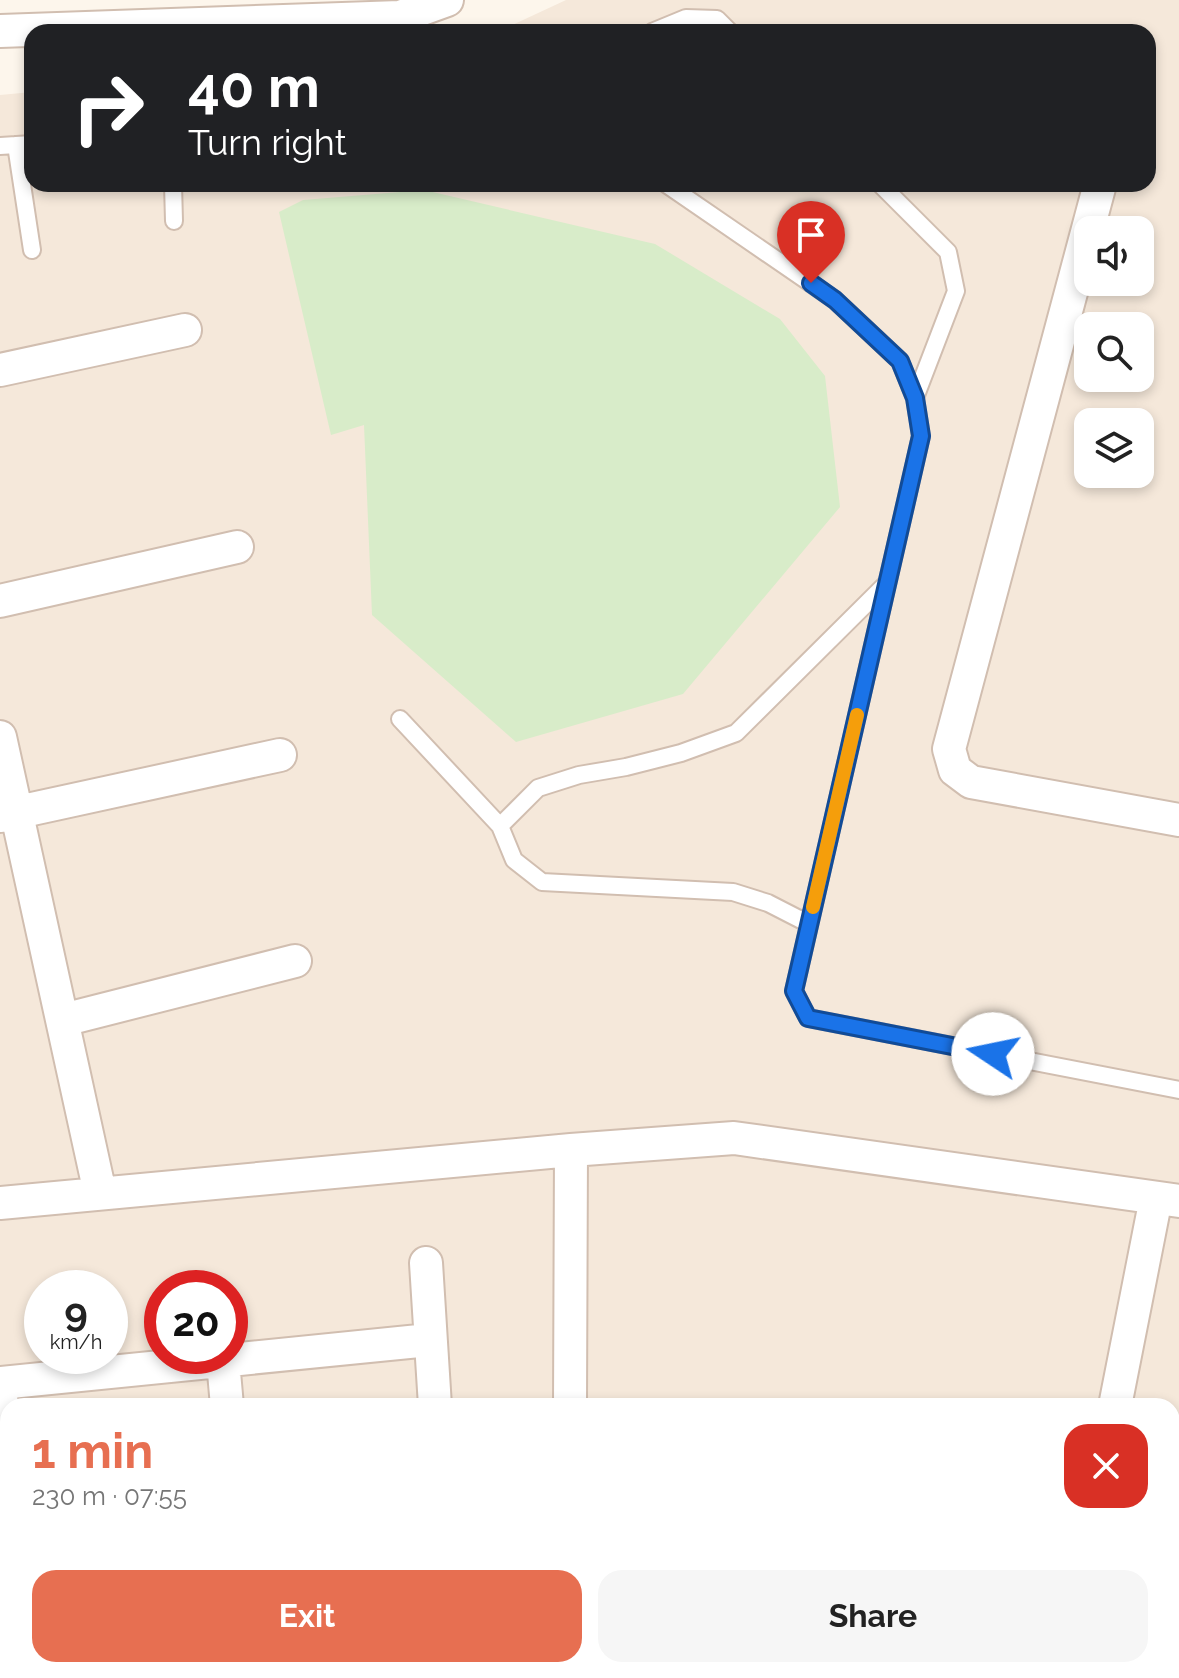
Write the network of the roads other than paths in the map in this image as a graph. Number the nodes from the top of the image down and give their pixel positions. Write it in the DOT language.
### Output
graph roads {
  1 [pos="447,0"];
  2 [pos="200,24"];
  3 [pos="671,24"];
  4 [pos="722,24"];
  5 [pos="24,30"];
  6 [pos="0,31"];
  7 [pos="16,145"];
  8 [pos="173,192"];
  9 [pos="678,192"];
  10 [pos="888,192"];
  11 [pos="1098,192"];
  12 [pos="174,221"];
  13 [pos="32,250"];
  14 [pos="185,330"];
  15 [pos="0,370"];
  16 [pos="915,398"];
  17 [pos="237,547"];
  18 [pos="887,583"];
  19 [pos="0,601"];
  20 [pos="400,719"];
  21 [pos="0,737"];
  22 [pos="280,755"];
  23 [pos="9,814"];
  24 [pos="1179,820"];
  25 [pos="500,826"];
  26 [pos="809,924"];
  27 [pos="295,961"];
  28 [pos="63,1020"];
  29 [pos="1179,1090"];
  30 [pos="571,1150"];
  31 [pos="100,1193"];
  32 [pos="1168,1200"];
  33 [pos="0,1203"];
  34 [pos="426,1263"];
  35 [pos="429,1340"];
  36 [pos="248,1358"];
  37 [pos="144,1369"];
  38 [pos="224,1374"];
  39 [pos="0,1383"];
  40 [pos="226,1398"];
  41 [pos="434,1398"];
  42 [pos="570,1398"];
  43 [pos="1117,1398"];
  1 -- 2 [label="street"];
  3 -- 4 [label="lane"];
  5 -- 6 [label="street"];
  7 -- 13 [label="lane"];
  8 -- 12 [label="lane"];
  9 -- 16 [label="lane"];
  10 -- 16 [label="lane"];
  11 -- 24 [label="street"];
  14 -- 15 [label="street"];
  16 -- 18 [label="lane"];
  17 -- 19 [label="street"];
  18 -- 25 [label="lane"];
  18 -- 26 [label="lane"];
  20 -- 25 [label="lane"];
  21 -- 23 [label="street"];
  22 -- 23 [label="street"];
  23 -- 28 [label="street"];
  25 -- 26 [label="lane"];
  26 -- 29 [label="lane"];
  27 -- 28 [label="street"];
  28 -- 31 [label="street"];
  30 -- 31 [label="street"];
  30 -- 32 [label="street"];
  30 -- 42 [label="street"];
  31 -- 33 [label="street"];
  32 -- 43 [label="street"];
  34 -- 35 [label="street"];
  35 -- 36 [label="street"];
  35 -- 41 [label="street"];
  37 -- 39 [label="street"];
  38 -- 40 [label="street"];
}
